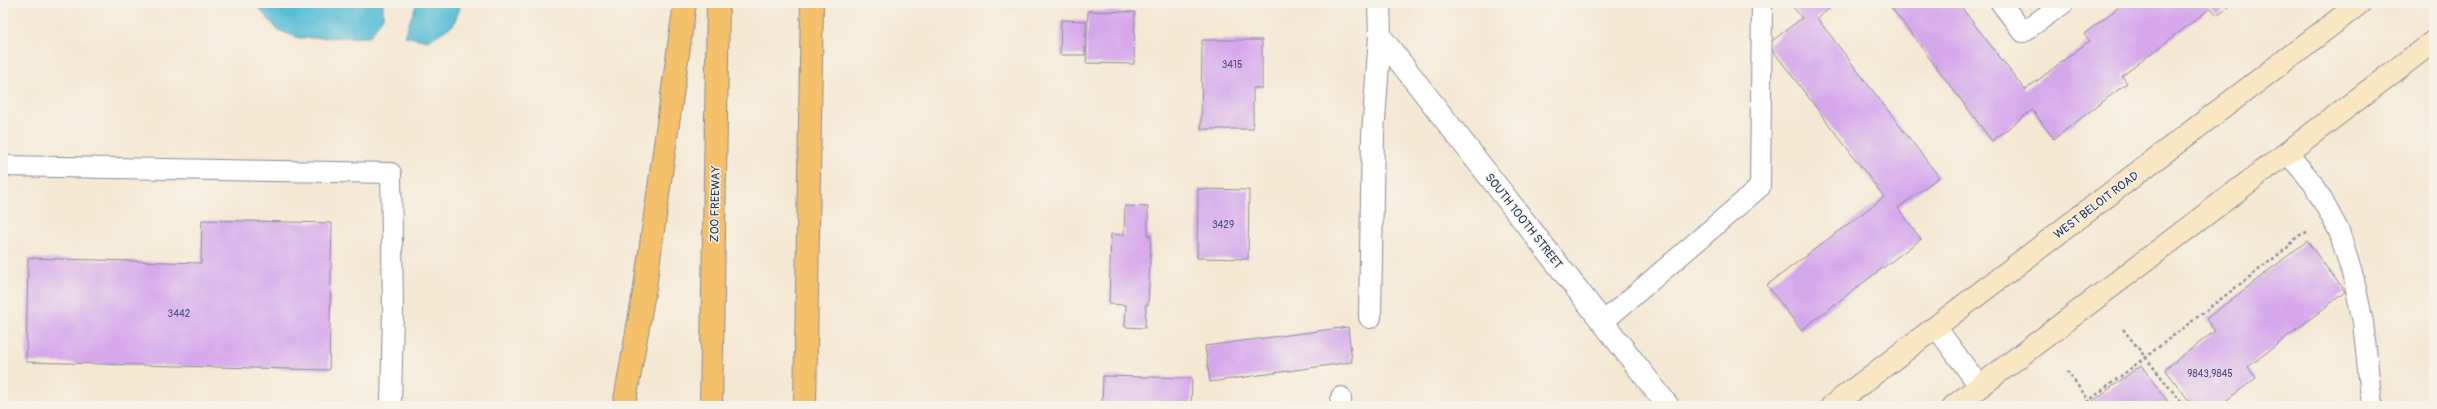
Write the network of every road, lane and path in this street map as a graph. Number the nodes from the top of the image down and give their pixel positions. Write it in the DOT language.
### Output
graph roads {
  1 [pos="685,3"];
  2 [pos="718,3"];
  3 [pos="812,3"];
  4 [pos="1379,3"];
  5 [pos="1762,3"];
  6 [pos="2001,3"];
  7 [pos="2064,3"];
  8 [pos="2354,5"];
  9 [pos="1380,36"];
  10 [pos="2434,41"];
  11 [pos="2287,153"];
  12 [pos="3,166"];
  13 [pos="2339,231"];
  14 [pos="1370,316"];
  15 [pos="1603,322"];
  16 [pos="1936,327"];
  17 [pos="2122,329"];
  18 [pos="2145,357"];
  19 [pos="2067,371"];
  20 [pos="1980,387"];
  21 [pos="2089,401"];
  22 [pos="391,406"];
  23 [pos="624,406"];
  24 [pos="711,406"];
  25 [pos="805,406"];
  26 [pos="1668,406"];
  27 [pos="1832,406"];
  28 [pos="1954,406"];
  29 [pos="2082,406"];
  30 [pos="2093,406"];
  31 [pos="2184,406"];
  32 [pos="2372,406"];
  1 -- 23 [label="highway"];
  2 -- 24 [label="highway, ZOO FREEWAY"];
  3 -- 25 [label="highway"];
  4 -- 9 [label="street"];
  5 -- 15 [label="lane"];
  6 -- 7 [label="lane"];
  8 -- 16 [label="main road, WEST BELOIT ROAD"];
  9 -- 14 [label="street"];
  9 -- 15 [label="street, SOUTH 100TH STREET"];
  10 -- 11 [label="main road"];
  11 -- 13 [label="lane"];
  11 -- 20 [label="main road"];
  12 -- 22 [label="lane"];
  13 -- 18 [label="path"];
  13 -- 32 [label="lane"];
  15 -- 26 [label="street, SOUTH 100TH STREET"];
  16 -- 20 [label="lane"];
  16 -- 27 [label="main road, WEST BELOIT ROAD"];
  17 -- 18 [label="path"];
  18 -- 21 [label="path"];
  18 -- 31 [label="path"];
  19 -- 21 [label="path"];
  20 -- 28 [label="main road"];
  21 -- 29 [label="path"];
  21 -- 30 [label="path"];
}
